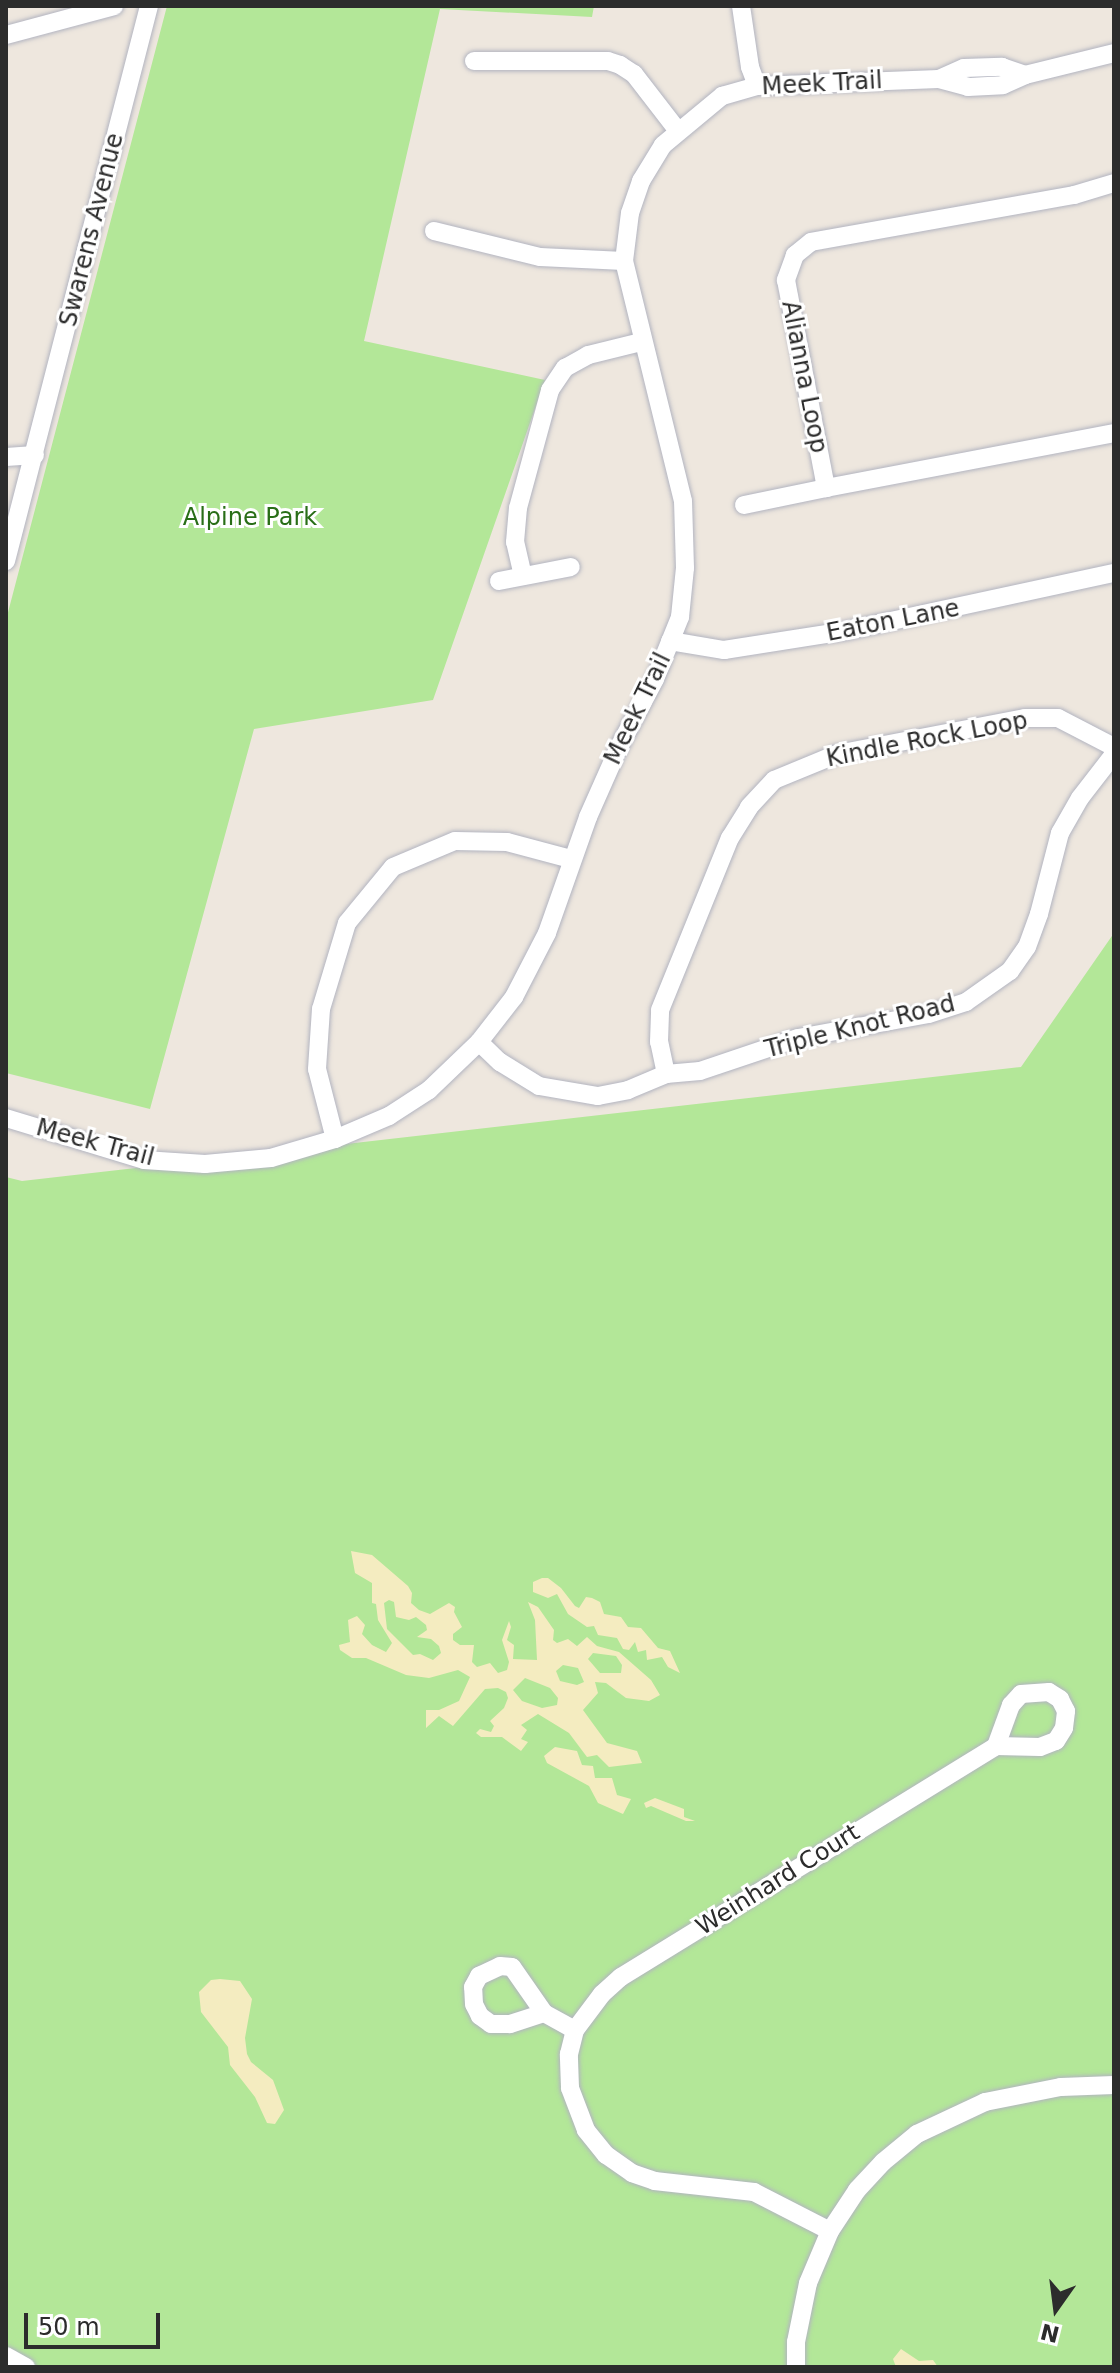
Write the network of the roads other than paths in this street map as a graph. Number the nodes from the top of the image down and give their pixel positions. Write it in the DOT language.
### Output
graph roads {
  1 [pos="114,6"];
  2 [pos="149,6"];
  3 [pos="741,6"];
  4 [pos="6,35"];
  5 [pos="1114,54"];
  6 [pos="474,61"];
  7 [pos="757,86"];
  8 [pos="678,131"];
  9 [pos="1114,183"];
  10 [pos="434,231"];
  11 [pos="624,261"];
  12 [pos="641,342"];
  13 [pos="1114,433"];
  14 [pos="35,455"];
  15 [pos="6,457"];
  16 [pos="826,488"];
  17 [pos="744,505"];
  18 [pos="6,561"];
  19 [pos="571,567"];
  20 [pos="1114,573"];
  21 [pos="523,576"];
  22 [pos="499,581"];
  23 [pos="670,641"];
  24 [pos="1114,747"];
  25 [pos="1114,754"];
  26 [pos="571,859"];
  27 [pos="479,1042"];
  28 [pos="666,1074"];
  29 [pos="6,1118"];
  30 [pos="335,1139"];
  31 [pos="996,1746"];
  32 [pos="544,2013"];
  33 [pos="575,2030"];
  34 [pos="1114,2085"];
  35 [pos="830,2231"];
  36 [pos="6,2356"];
  37 [pos="26,2367"];
  38 [pos="796,2367"];
  1 -- 4 [label="street"];
  2 -- 14 [label="street, Swarens Avenue"];
  3 -- 7 [label="street"];
  5 -- 7 [label="street, Meek Trail"];
  6 -- 8 [label="street"];
  7 -- 8 [label="street, Meek Trail"];
  8 -- 11 [label="street, Meek Trail"];
  9 -- 16 [label="street, Alianna Loop"];
  10 -- 11 [label="street"];
  11 -- 12 [label="street, Meek Trail"];
  12 -- 21 [label="street"];
  12 -- 23 [label="street, Meek Trail"];
  13 -- 16 [label="street, Alianna Loop"];
  14 -- 15 [label="street"];
  14 -- 18 [label="street, Swarens Avenue"];
  16 -- 17 [label="street"];
  19 -- 21 [label="street"];
  20 -- 23 [label="street, Eaton Lane"];
  21 -- 22 [label="street"];
  23 -- 26 [label="street, Meek Trail"];
  24 -- 28 [label="street, Kindle Rock Loop"];
  25 -- 28 [label="street, Triple Knot Road"];
  26 -- 27 [label="street, Meek Trail"];
  26 -- 30 [label="street"];
  27 -- 28 [label="street, Triple Knot Road"];
  27 -- 30 [label="street, Meek Trail"];
  29 -- 30 [label="street, Meek Trail"];
  31 -- 33 [label="street, Weinhard Court"];
  32 -- 33 [label="street"];
  33 -- 35 [label="street, Weinhard Court"];
  34 -- 35 [label="street"];
  35 -- 38 [label="street"];
  36 -- 37 [label="street"];
}
